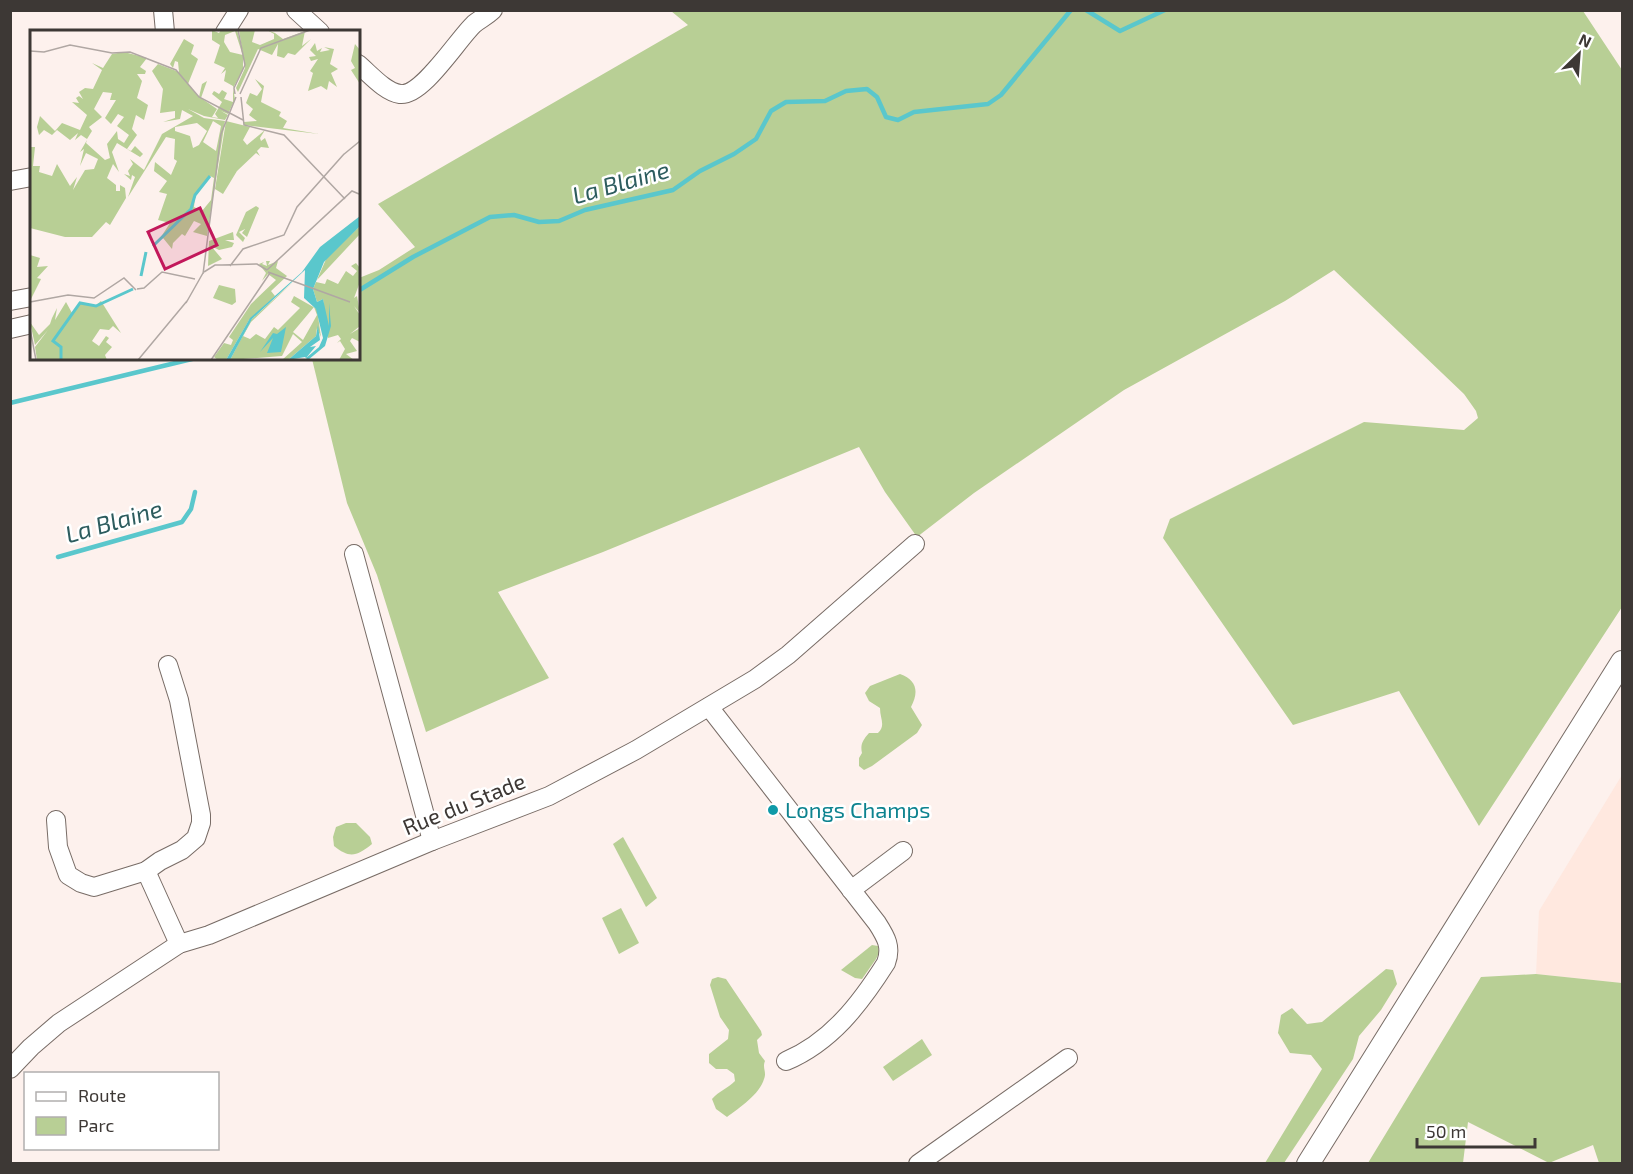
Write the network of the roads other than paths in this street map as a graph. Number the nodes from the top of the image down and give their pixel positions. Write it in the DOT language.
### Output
graph roads {
  1 [pos="163,10"];
  2 [pos="239,10"];
  3 [pos="296,10"];
  4 [pos="493,10"];
  5 [pos="165,30"];
  6 [pos="226,30"];
  7 [pos="318,30"];
  8 [pos="360,66"];
  9 [pos="30,177"];
  10 [pos="10,181"];
  11 [pos="30,297"];
  12 [pos="10,301"];
  13 [pos="30,324"];
  14 [pos="10,328"];
  15 [pos="915,544"];
  16 [pos="354,554"];
  17 [pos="1623,662"];
  18 [pos="168,665"];
  19 [pos="709,707"];
  20 [pos="56,820"];
  21 [pos="432,842"];
  22 [pos="903,851"];
  23 [pos="146,871"];
  24 [pos="851,890"];
  25 [pos="179,944"];
  26 [pos="1068,1058"];
  27 [pos="786,1061"];
  28 [pos="10,1069"];
  29 [pos="918,1164"];
  30 [pos="1308,1164"];
  1 -- 5 [label="street"];
  2 -- 6 [label="street"];
  3 -- 7 [label="street"];
  4 -- 8 [label="street"];
  9 -- 10 [label="street"];
  11 -- 12 [label="street"];
  13 -- 14 [label="street"];
  15 -- 19 [label="street, Rue du Stade"];
  16 -- 21 [label="street, Rue du Stade"];
  17 -- 30 [label="main road"];
  18 -- 23 [label="street"];
  19 -- 21 [label="street, Rue du Stade"];
  19 -- 24 [label="street"];
  20 -- 23 [label="street"];
  21 -- 25 [label="street, Rue du Stade"];
  22 -- 24 [label="street"];
  23 -- 25 [label="street"];
  24 -- 27 [label="street"];
  25 -- 28 [label="street, Rue du Stade"];
  26 -- 29 [label="street"];
}
